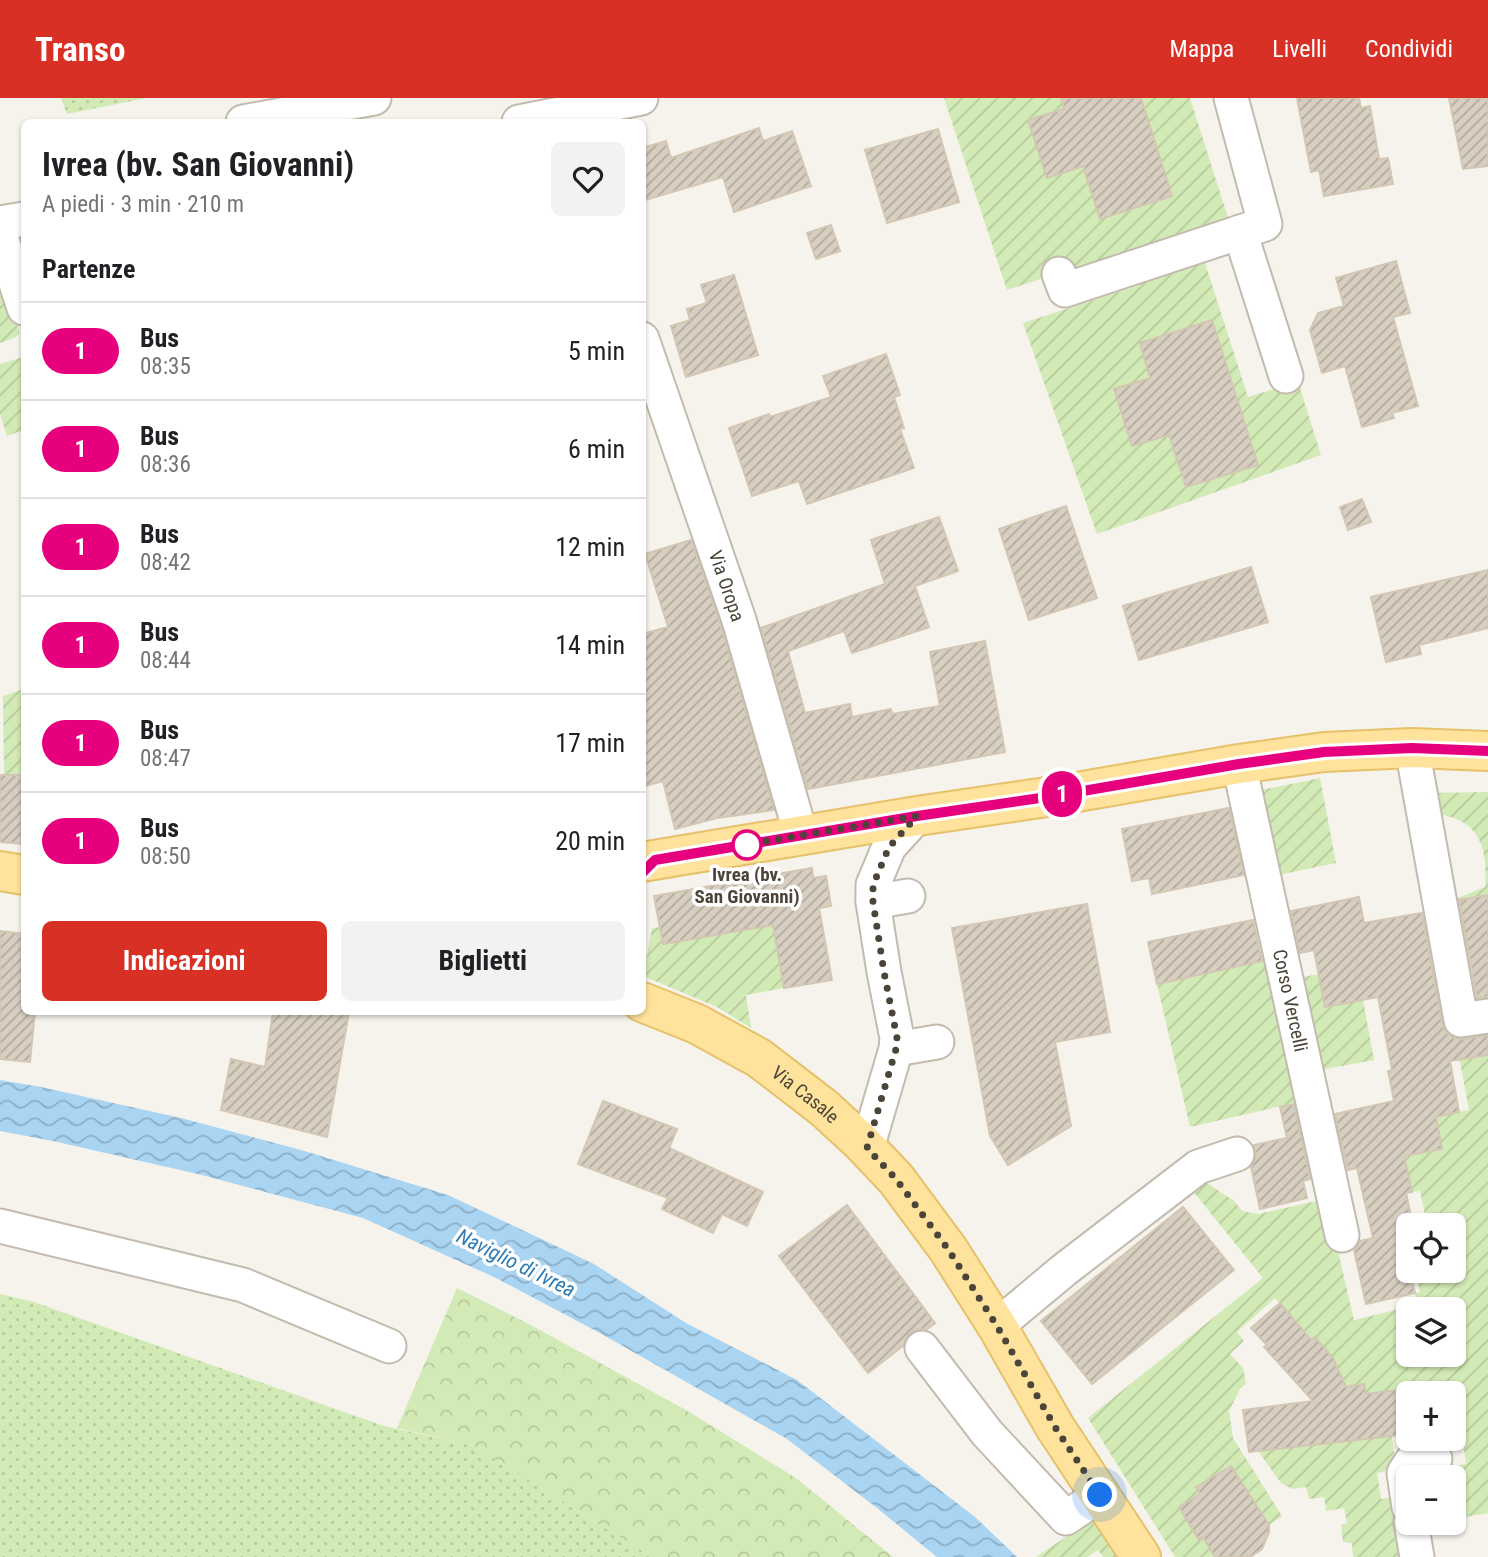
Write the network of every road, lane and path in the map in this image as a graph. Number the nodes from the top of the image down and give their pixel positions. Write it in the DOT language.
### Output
graph roads {
  1 [pos="374,98"];
  2 [pos="1231,98"];
  3 [pos="629,99"];
  4 [pos="259,119"];
  5 [pos="533,119"];
  6 [pos="21,220"];
  7 [pos="0,223"];
  8 [pos="1240,232"];
  9 [pos="0,234"];
  10 [pos="1059,274"];
  11 [pos="21,299"];
  12 [pos="646,351"];
  13 [pos="1286,376"];
  14 [pos="1412,748"];
  15 [pos="1488,751"];
  16 [pos="1239,764"];
  17 [pos="917,816"];
  18 [pos="801,835"];
  19 [pos="647,865"];
  20 [pos="0,871"];
  21 [pos="21,874"];
  22 [pos="908,896"];
  23 [pos="873,902"];
  24 [pos="646,1001"];
  25 [pos="1488,1016"];
  26 [pos="937,1042"];
  27 [pos="896,1049"];
  28 [pos="867,1148"];
  29 [pos="1237,1154"];
  30 [pos="0,1226"];
  31 [pos="1342,1235"];
  32 [pos="997,1326"];
  33 [pos="389,1346"];
  34 [pos="922,1349"];
  35 [pos="1435,1459"];
  36 [pos="1409,1465"];
  37 [pos="1100,1495"];
  38 [pos="1141,1557"];
  1 -- 4 [label="street"];
  2 -- 8 [label="street"];
  3 -- 5 [label="street"];
  6 -- 7 [label="street"];
  8 -- 10 [label="street"];
  8 -- 13 [label="street"];
  9 -- 11 [label="street"];
  12 -- 18 [label="street, Via Oropa"];
  14 -- 15 [label="main road"];
  14 -- 16 [label="main road"];
  14 -- 25 [label="street"];
  16 -- 17 [label="main road"];
  16 -- 31 [label="street, Corso Vercelli"];
  17 -- 18 [label="main road"];
  17 -- 23 [label="street"];
  18 -- 19 [label="main road"];
  20 -- 21 [label="main road"];
  22 -- 23 [label="street"];
  23 -- 27 [label="street"];
  24 -- 28 [label="main road, Via Casale"];
  26 -- 27 [label="street"];
  27 -- 28 [label="street"];
  28 -- 32 [label="main road, Via Casale"];
  29 -- 32 [label="street"];
  30 -- 33 [label="street"];
  32 -- 37 [label="main road, Via Casale"];
  34 -- 37 [label="street"];
  35 -- 36 [label="street"];
  37 -- 38 [label="main road, Via Casale"];
}
